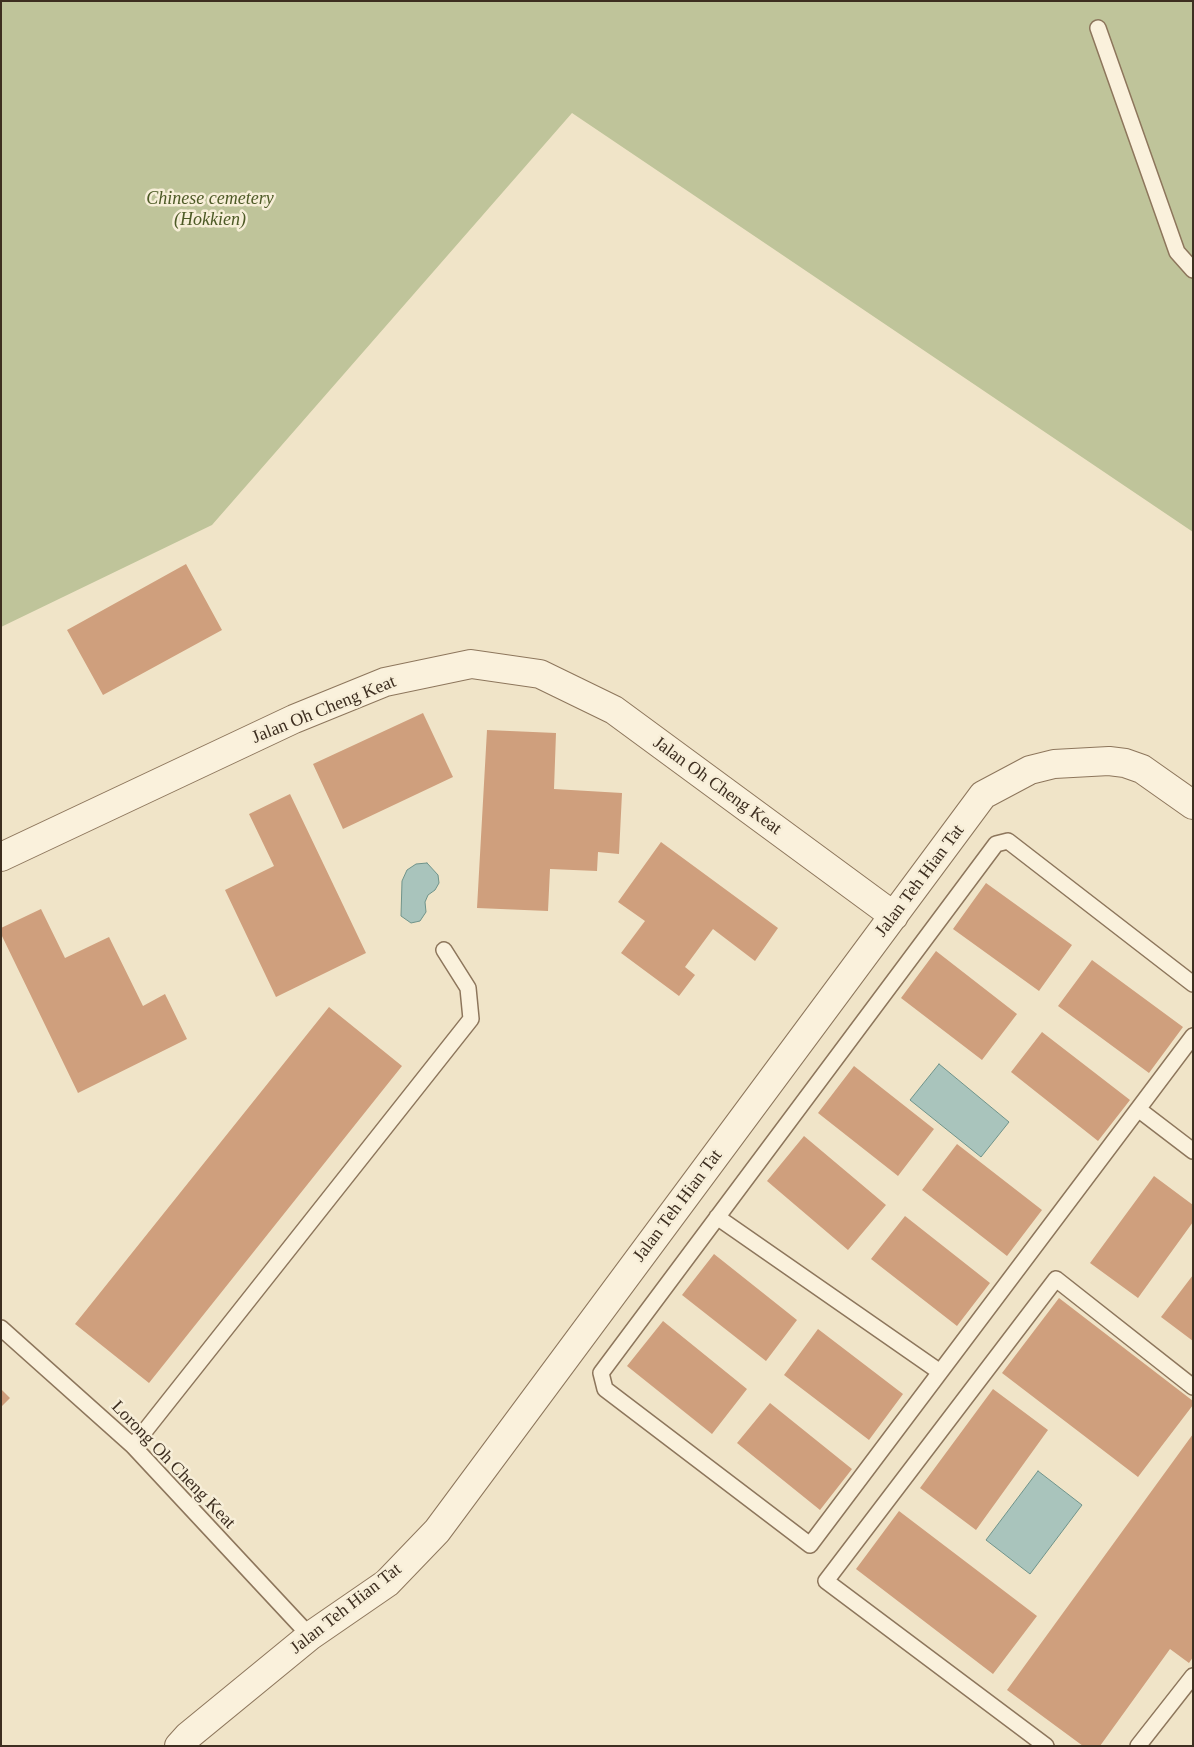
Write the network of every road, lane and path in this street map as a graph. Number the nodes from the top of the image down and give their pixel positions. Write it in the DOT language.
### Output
graph roads {
  1 [pos="1098,28"];
  2 [pos="1193,270"];
  3 [pos="1193,805"];
  4 [pos="1,857"];
  5 [pos="894,916"];
  6 [pos="444,950"];
  7 [pos="1193,984"];
  8 [pos="1193,1036"];
  9 [pos="1138,1109"];
  10 [pos="1193,1150"];
  11 [pos="717,1217"];
  12 [pos="1,1328"];
  13 [pos="940,1372"];
  14 [pos="1193,1387"];
  15 [pos="133,1446"];
  16 [pos="310,1636"];
  17 [pos="1193,1676"];
  18 [pos="180,1746"];
  19 [pos="1046,1746"];
  20 [pos="1138,1746"];
  1 -- 2 [label="lane"];
  3 -- 5 [label="street, Jalan Teh Hian Tat"];
  4 -- 5 [label="street, Jalan Oh Cheng Keat"];
  5 -- 16 [label="street, Jalan Teh Hian Tat"];
  6 -- 15 [label="lane"];
  7 -- 11 [label="lane"];
  8 -- 9 [label="lane"];
  9 -- 10 [label="lane"];
  9 -- 13 [label="lane"];
  11 -- 13 [label="lane"];
  11 -- 13 [label="lane"];
  12 -- 15 [label="lane, Lorong Oh Cheng Keat"];
  14 -- 19 [label="lane"];
  15 -- 16 [label="lane, Lorong Oh Cheng Keat"];
  16 -- 18 [label="street, Jalan Teh Hian Tat"];
  17 -- 20 [label="lane"];
}
